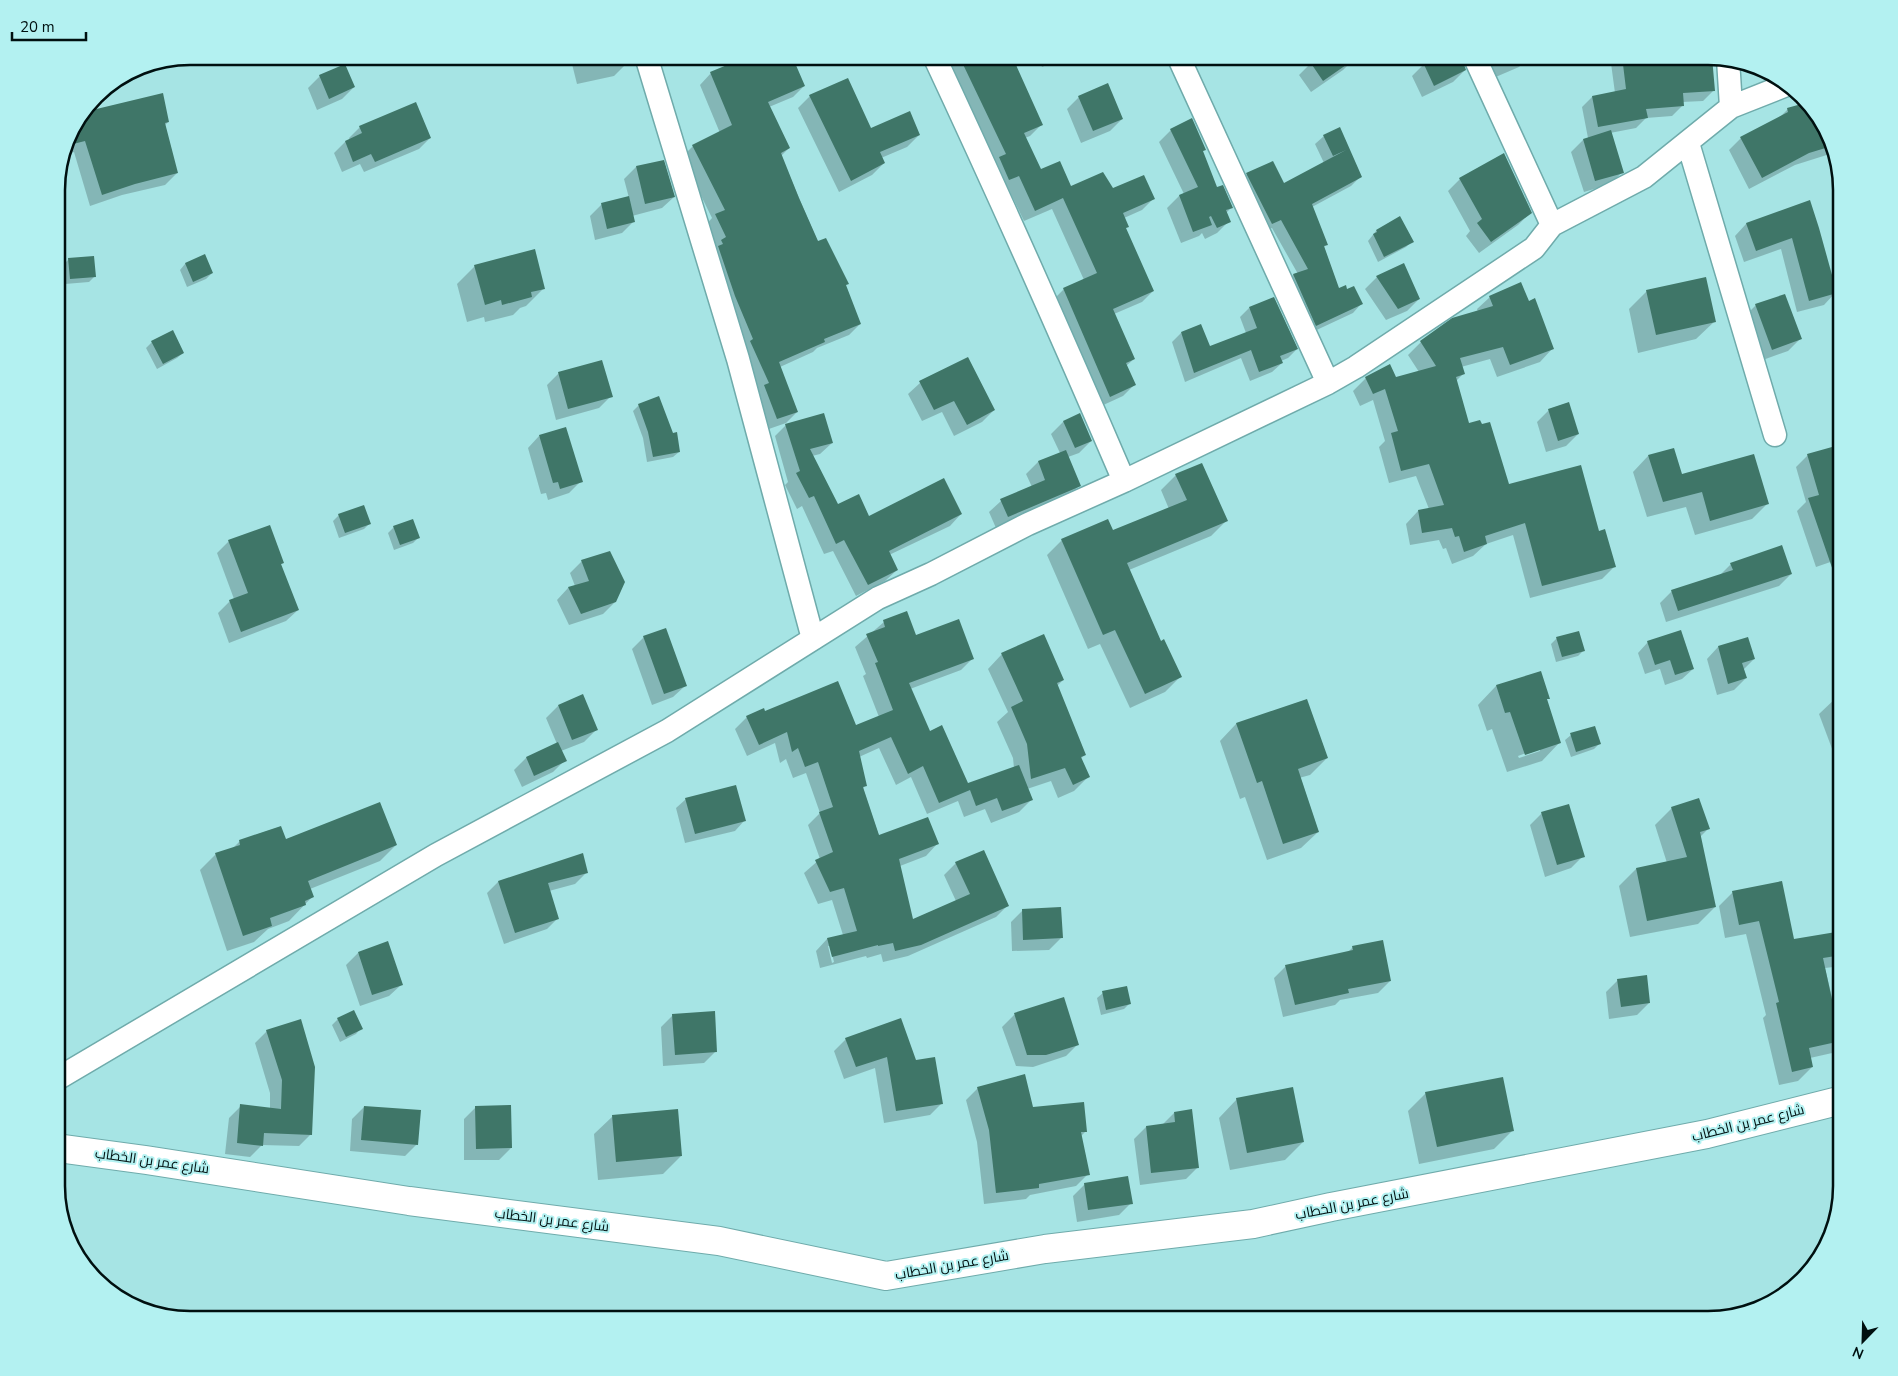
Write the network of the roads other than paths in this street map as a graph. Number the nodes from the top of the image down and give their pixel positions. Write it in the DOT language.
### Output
graph roads {
  1 [pos="649,65"];
  2 [pos="938,65"];
  3 [pos="1182,65"];
  4 [pos="1478,65"];
  5 [pos="1728,67"];
  6 [pos="1780,88"];
  7 [pos="1731,107"];
  8 [pos="1688,143"];
  9 [pos="1552,225"];
  10 [pos="1328,383"];
  11 [pos="1775,435"];
  12 [pos="1124,481"];
  13 [pos="813,640"];
  14 [pos="65,1074"];
  15 [pos="1833,1102"];
  16 [pos="65,1149"];
  1 -- 13 [label="street"];
  2 -- 12 [label="street"];
  3 -- 10 [label="street"];
  4 -- 9 [label="street"];
  5 -- 7 [label="street"];
  6 -- 7 [label="street"];
  7 -- 8 [label="street"];
  8 -- 9 [label="street"];
  8 -- 11 [label="street"];
  9 -- 10 [label="street"];
  10 -- 12 [label="street"];
  12 -- 13 [label="street"];
  13 -- 14 [label="street"];
  15 -- 16 [label="street, شارع عمر بن الخطاب"];
}
